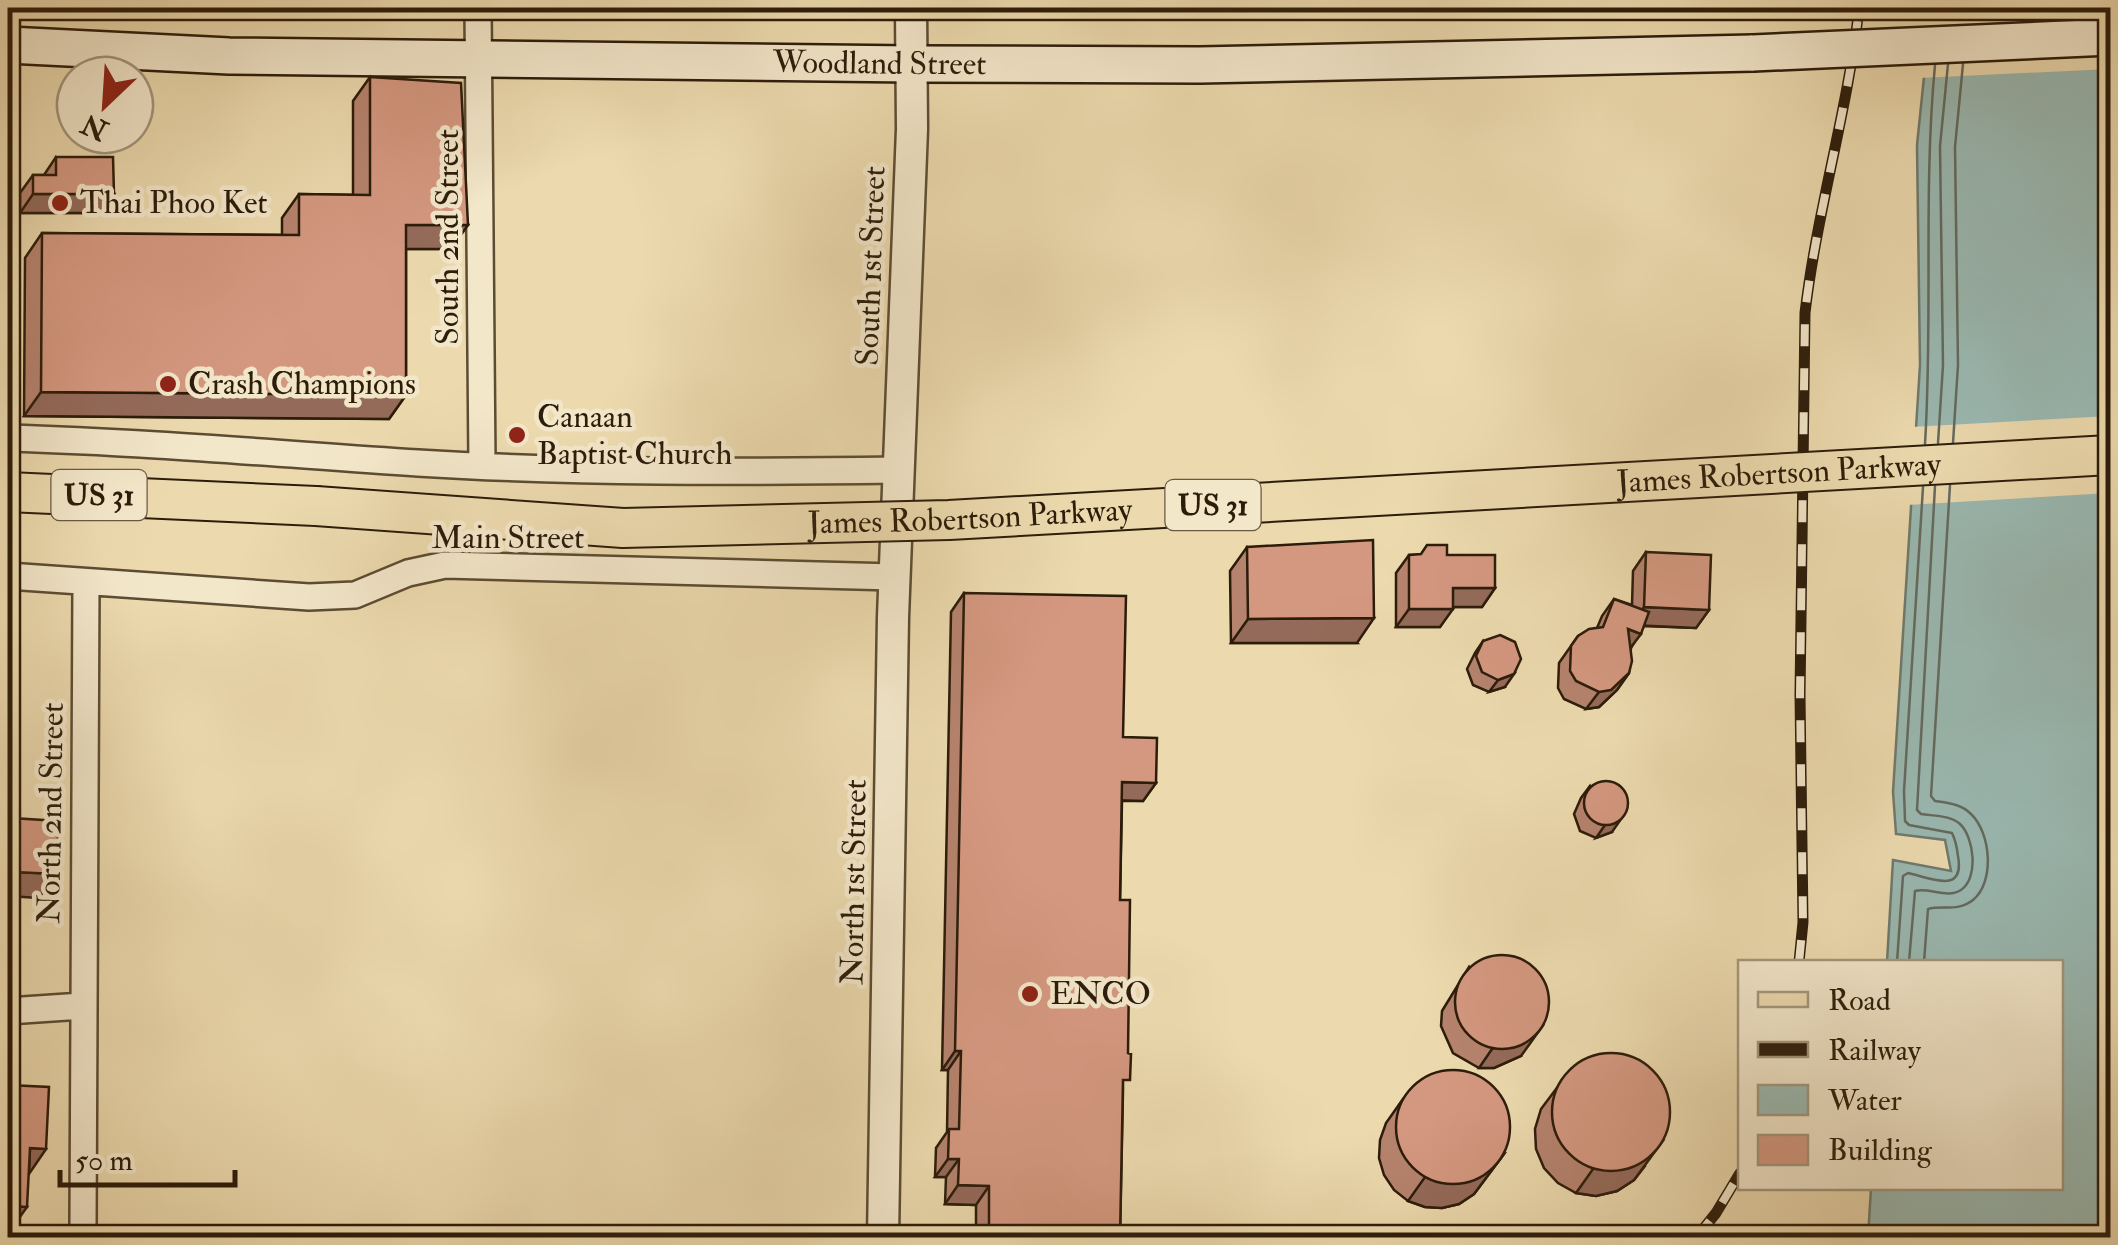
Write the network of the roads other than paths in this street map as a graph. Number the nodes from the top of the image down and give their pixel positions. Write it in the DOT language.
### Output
graph roads {
  1 [pos="478,8"];
  2 [pos="911,8"];
  3 [pos="2110,37"];
  4 [pos="8,45"];
  5 [pos="478,59"];
  6 [pos="912,64"];
  7 [pos="8,438"];
  8 [pos="2110,455"];
  9 [pos="482,466"];
  10 [pos="898,470"];
  11 [pos="8,492"];
  12 [pos="896,527"];
  13 [pos="8,576"];
  14 [pos="894,577"];
  15 [pos="86,582"];
  16 [pos="82,1006"];
  17 [pos="8,1011"];
  18 [pos="83,1226"];
  19 [pos="883,1238"];
  1 -- 5 [label="street, South 2nd Street"];
  2 -- 6 [label="street, South 1st Street"];
  3 -- 6 [label="main road, Woodland Street, bridge"];
  4 -- 5 [label="main road, Woodland Street"];
  5 -- 6 [label="main road, Woodland Street"];
  5 -- 9 [label="street, South 2nd Street"];
  6 -- 10 [label="street, South 1st Street"];
  7 -- 9 [label="street"];
  8 -- 11 [label="main road, James Robertson Parkway / US 31, bridge"];
  9 -- 10 [label="street"];
  10 -- 12 [label="street, South 1st Street"];
  12 -- 14 [label="street, North 1st Street"];
  13 -- 15 [label="street, Main Street"];
  14 -- 15 [label="street, Main Street"];
  14 -- 19 [label="street, North 1st Street"];
  15 -- 16 [label="street, North 2nd Street"];
  16 -- 17 [label="street"];
  16 -- 18 [label="street, North 2nd Street"];
}
